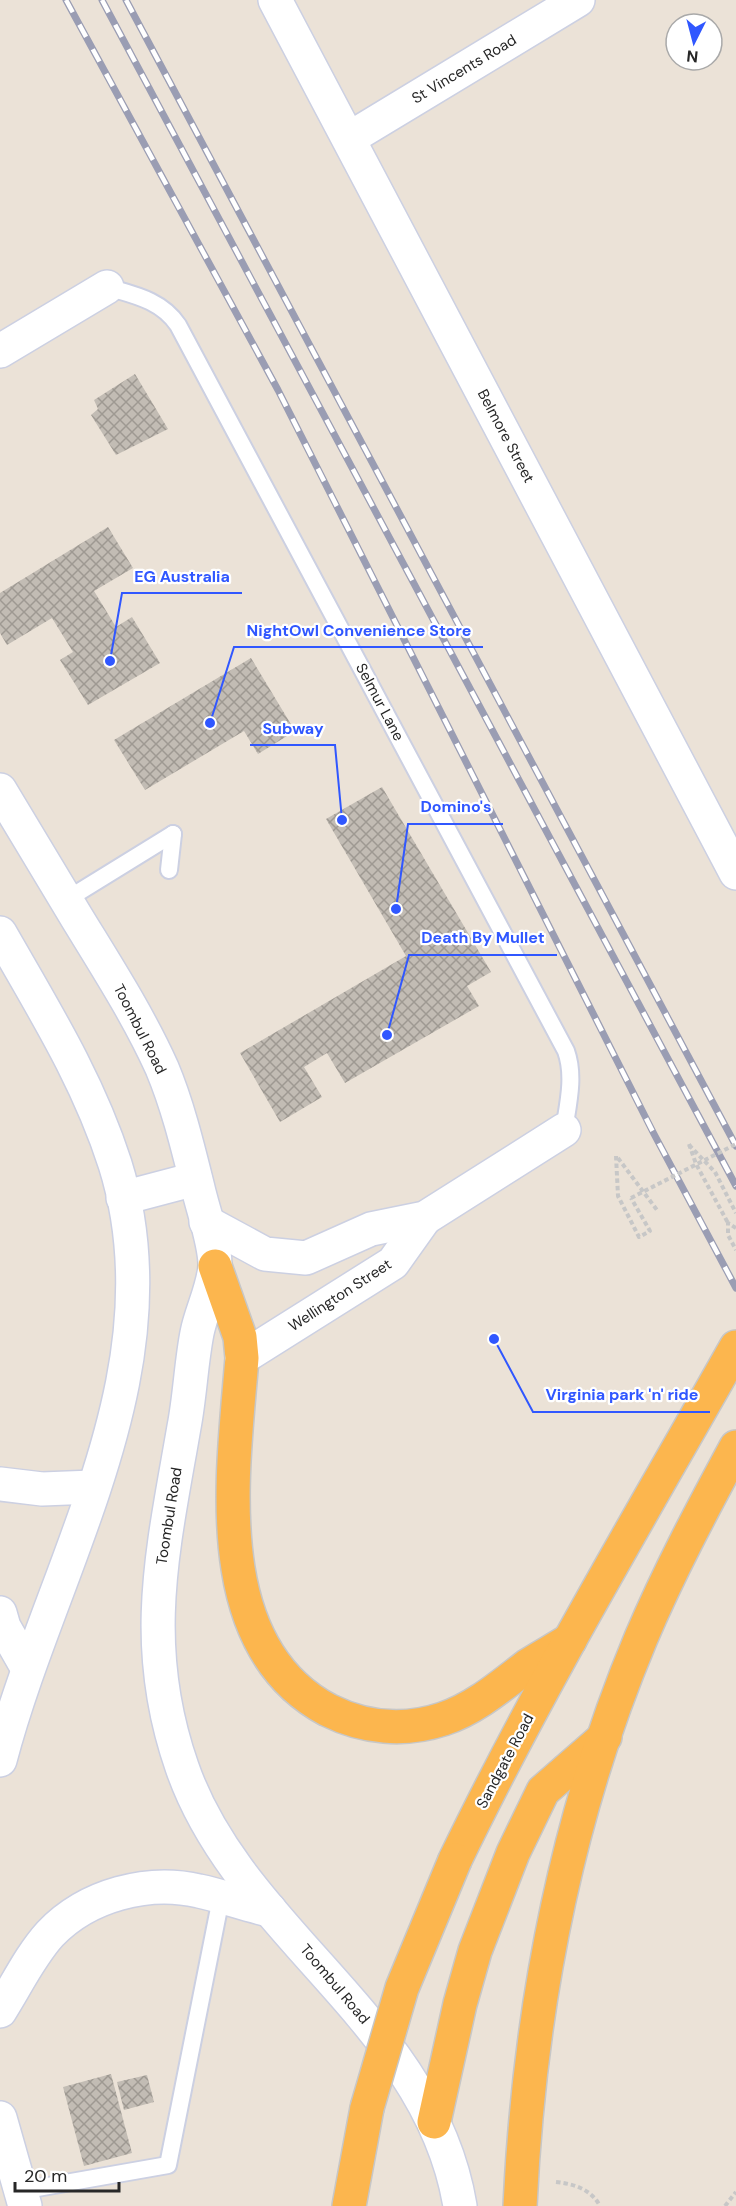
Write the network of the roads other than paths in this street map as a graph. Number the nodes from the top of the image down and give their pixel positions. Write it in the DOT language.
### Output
graph roads {
  1 [pos="275,0"];
  2 [pos="578,0"];
  3 [pos="350,138"];
  4 [pos="107,287"];
  5 [pos="0,351"];
  6 [pos="0,790"];
  7 [pos="169,870"];
  8 [pos="736,873"];
  9 [pos="66,900"];
  10 [pos="0,933"];
  11 [pos="564,1130"];
  12 [pos="195,1179"];
  13 [pos="123,1198"];
  14 [pos="425,1218"];
  15 [pos="206,1222"];
  16 [pos="215,1266"];
  17 [pos="736,1347"];
  18 [pos="242,1358"];
  19 [pos="736,1447"];
  20 [pos="0,1484"];
  21 [pos="93,1487"];
  22 [pos="0,1613"];
  23 [pos="570,1640"];
  24 [pos="28,1669"];
  25 [pos="605,1737"];
  26 [pos="0,1760"];
  27 [pos="221,1898"];
  28 [pos="270,1910"];
  29 [pos="0,2011"];
  30 [pos="0,2118"];
  31 [pos="434,2122"];
  32 [pos="23,2198"];
  33 [pos="349,2206"];
  34 [pos="460,2206"];
  35 [pos="520,2206"];
  1 -- 3 [label="main road, Belmore Street"];
  2 -- 3 [label="main road, St Vincents Road"];
  3 -- 8 [label="main road, Belmore Street"];
  4 -- 5 [label="main road"];
  4 -- 11 [label="lane, Selmur Lane"];
  6 -- 9 [label="main road, Toombul Road"];
  7 -- 9 [label="lane"];
  9 -- 12 [label="main road, Toombul Road"];
  10 -- 13 [label="main road"];
  11 -- 14 [label="main road, Wellington Street"];
  12 -- 13 [label="main road"];
  12 -- 15 [label="main road, Toombul Road"];
  13 -- 21 [label="main road"];
  14 -- 15 [label="main road, Wellington Street"];
  14 -- 18 [label="main road, Wellington Street"];
  15 -- 16 [label="main road, Toombul Road"];
  16 -- 18 [label="highway"];
  16 -- 28 [label="main road, Toombul Road"];
  17 -- 23 [label="highway, Sandgate Road"];
  18 -- 23 [label="highway"];
  19 -- 25 [label="highway"];
  20 -- 21 [label="main road"];
  21 -- 24 [label="main road"];
  22 -- 24 [label="main road"];
  23 -- 33 [label="highway, Sandgate Road, bridge"];
  24 -- 26 [label="main road"];
  25 -- 31 [label="highway"];
  25 -- 35 [label="highway"];
  27 -- 28 [label="main road"];
  27 -- 29 [label="main road"];
  27 -- 32 [label="lane"];
  28 -- 31 [label="main road, Toombul Road"];
  30 -- 32 [label="main road"];
  31 -- 34 [label="main road, Toombul Road"];
}
